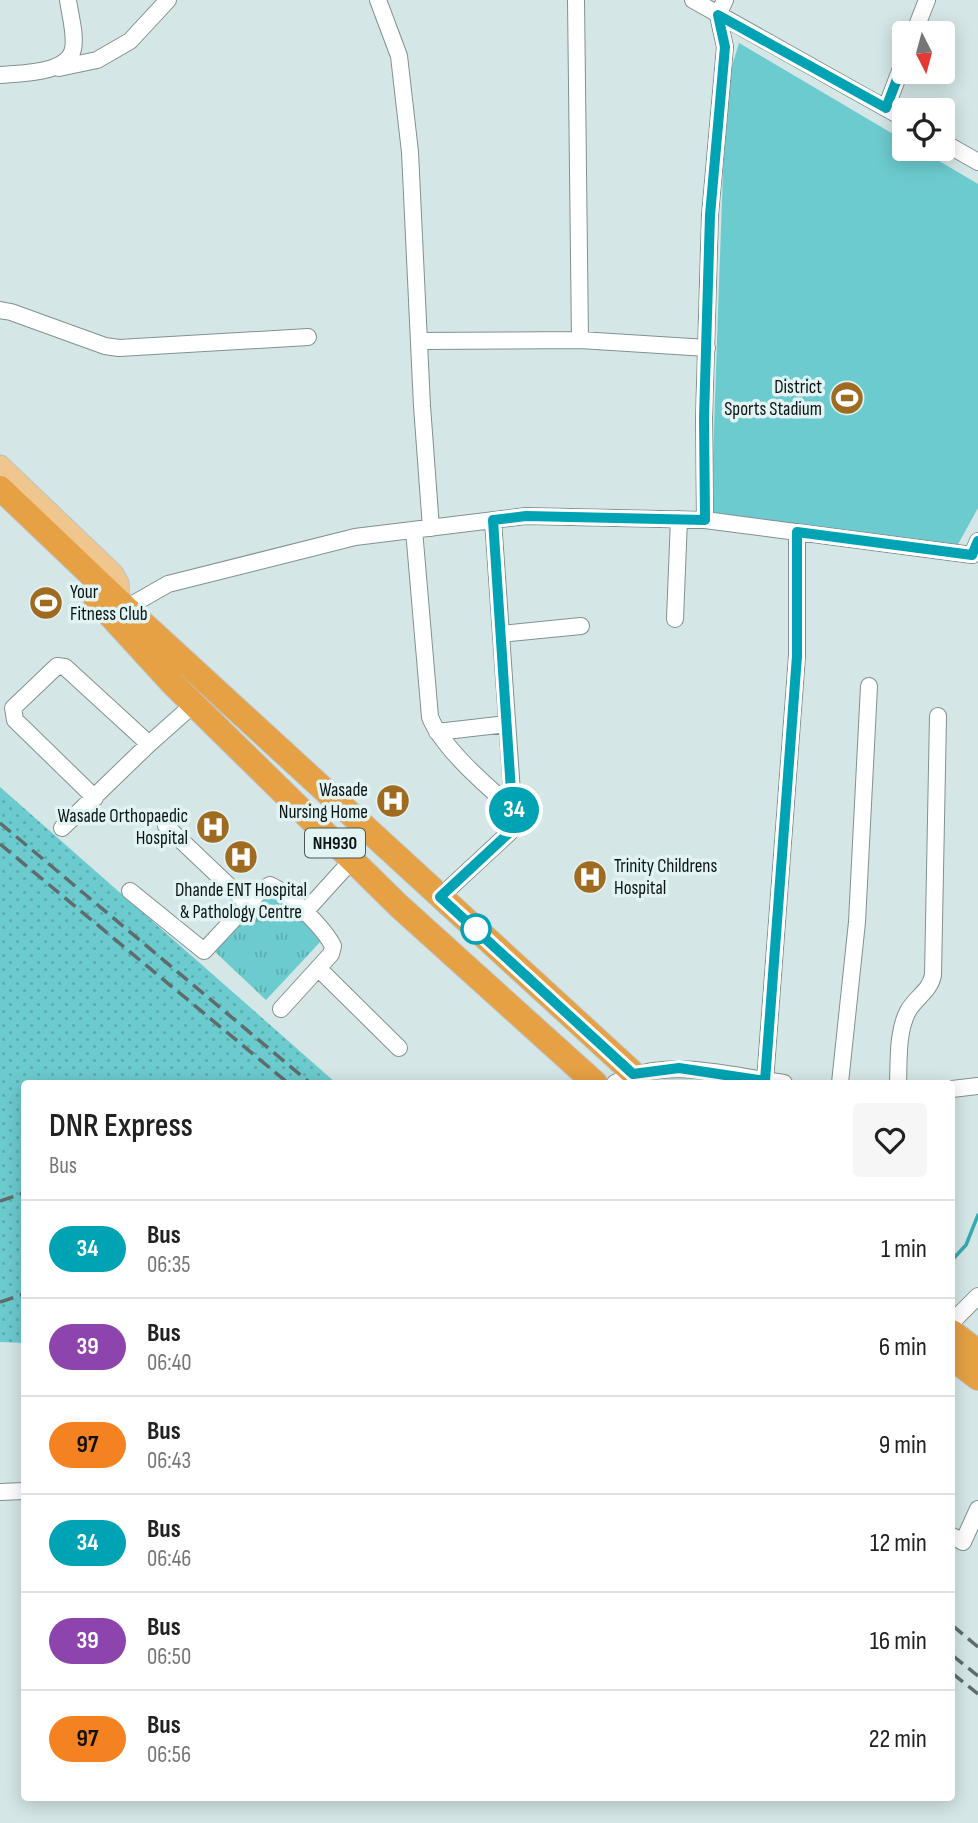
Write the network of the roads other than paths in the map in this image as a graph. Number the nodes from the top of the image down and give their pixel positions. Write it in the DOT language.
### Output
graph roads {
  1 [pos="68,0"];
  2 [pos="168,0"];
  3 [pos="378,0"];
  4 [pos="576,0"];
  5 [pos="693,0"];
  6 [pos="927,0"];
  7 [pos="721,8"];
  8 [pos="919,21"];
  9 [pos="59,68"];
  10 [pos="0,75"];
  11 [pos="895,84"];
  12 [pos="886,108"];
  13 [pos="892,111"];
  14 [pos="955,149"];
  15 [pos="978,162"];
  16 [pos="0,310"];
  17 [pos="308,337"];
  18 [pos="580,340"];
  19 [pos="419,341"];
  20 [pos="708,348"];
  21 [pos="0,466"];
  22 [pos="0,488"];
  23 [pos="0,507"];
  24 [pos="679,519"];
  25 [pos="493,520"];
  26 [pos="705,520"];
  27 [pos="431,528"];
  28 [pos="414,530"];
  29 [pos="797,532"];
  30 [pos="976,551"];
  31 [pos="116,598"];
  32 [pos="675,619"];
  33 [pos="581,626"];
  34 [pos="500,634"];
  35 [pos="869,686"];
  36 [pos="194,704"];
  37 [pos="938,716"];
  38 [pos="507,724"];
  39 [pos="437,732"];
  40 [pos="149,744"];
  41 [pos="96,798"];
  42 [pos="513,809"];
  43 [pos="166,826"];
  44 [pos="62,828"];
  45 [pos="352,860"];
  46 [pos="131,891"];
  47 [pos="440,897"];
  48 [pos="248,904"];
  49 [pos="304,912"];
  50 [pos="318,968"];
  51 [pos="281,1009"];
  52 [pos="399,1048"];
  53 [pos="592,1080"];
  54 [pos="630,1080"];
  55 [pos="758,1080"];
  56 [pos="765,1080"];
  57 [pos="840,1080"];
  58 [pos="898,1080"];
  59 [pos="978,1086"];
  60 [pos="955,1089"];
  61 [pos="978,1296"];
  62 [pos="955,1319"];
  63 [pos="955,1334"];
  64 [pos="978,1352"];
  65 [pos="955,1360"];
  66 [pos="978,1378"];
  67 [pos="21,1491"];
  68 [pos="0,1492"];
  69 [pos="978,1509"];
  70 [pos="955,1538"];
  1 -- 9 [label="street"];
  2 -- 9 [label="street"];
  3 -- 19 [label="street"];
  4 -- 18 [label="street"];
  5 -- 7 [label="street"];
  6 -- 8 [label="street"];
  7 -- 12 [label="street"];
  7 -- 20 [label="street"];
  9 -- 10 [label="street"];
  11 -- 12 [label="street"];
  12 -- 13 [label="street"];
  14 -- 15 [label="street"];
  16 -- 17 [label="street"];
  18 -- 19 [label="street"];
  18 -- 20 [label="street"];
  19 -- 27 [label="street"];
  20 -- 26 [label="street"];
  21 -- 31 [label="main road"];
  22 -- 31 [label="highway, NH930"];
  23 -- 36 [label="highway, NH930"];
  24 -- 25 [label="street"];
  24 -- 26 [label="street"];
  24 -- 32 [label="street"];
  25 -- 27 [label="street"];
  25 -- 34 [label="street"];
  26 -- 29 [label="street"];
  27 -- 28 [label="street"];
  28 -- 31 [label="street"];
  28 -- 39 [label="street"];
  29 -- 30 [label="street"];
  29 -- 56 [label="street"];
  31 -- 47 [label="highway, NH930"];
  33 -- 34 [label="street"];
  34 -- 38 [label="street"];
  35 -- 57 [label="street"];
  36 -- 40 [label="street"];
  36 -- 45 [label="highway, NH930"];
  37 -- 58 [label="street"];
  38 -- 39 [label="street"];
  38 -- 42 [label="street"];
  39 -- 42 [label="street"];
  40 -- 41 [label="street"];
  40 -- 41 [label="street"];
  41 -- 44 [label="street"];
  42 -- 47 [label="street"];
  43 -- 48 [label="street"];
  45 -- 49 [label="street"];
  45 -- 53 [label="highway, NH930"];
  46 -- 48 [label="street"];
  47 -- 54 [label="highway, NH930"];
  48 -- 49 [label="street"];
  49 -- 50 [label="street"];
  50 -- 51 [label="street"];
  50 -- 52 [label="street"];
  54 -- 55 [label="street"];
  59 -- 60 [label="street"];
  61 -- 62 [label="street"];
  63 -- 64 [label="highway"];
  65 -- 66 [label="highway"];
  67 -- 68 [label="street"];
  69 -- 70 [label="street"];
}
